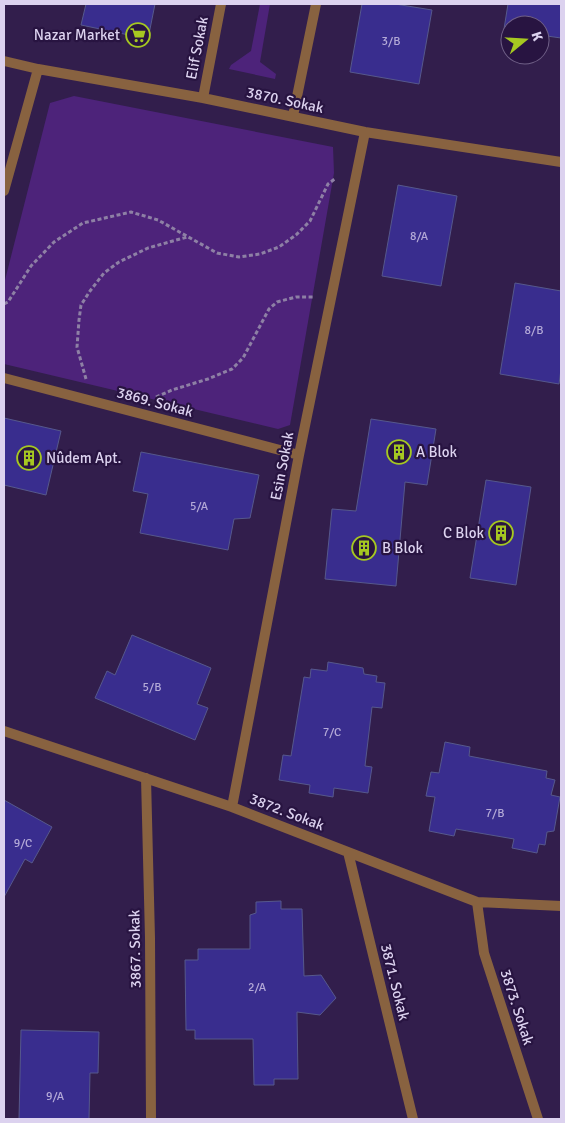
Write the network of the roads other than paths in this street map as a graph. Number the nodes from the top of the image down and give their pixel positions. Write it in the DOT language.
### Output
graph roads {
  1 [pos="221,4"];
  2 [pos="316,4"];
  3 [pos="4,61"];
  4 [pos="38,69"];
  5 [pos="203,98"];
  6 [pos="293,116"];
  7 [pos="366,132"];
  8 [pos="561,162"];
  9 [pos="4,191"];
  10 [pos="4,378"];
  11 [pos="299,454"];
  12 [pos="4,731"];
  13 [pos="146,778"];
  14 [pos="232,806"];
  15 [pos="348,852"];
  16 [pos="477,902"];
  17 [pos="561,906"];
  18 [pos="151,1119"];
  19 [pos="413,1119"];
  20 [pos="538,1119"];
  1 -- 5 [label="street, Elif Sokak"];
  2 -- 6 [label="street"];
  3 -- 4 [label="street, 3870. Sokak"];
  4 -- 5 [label="street, 3870. Sokak"];
  4 -- 9 [label="street"];
  5 -- 6 [label="street, 3870. Sokak"];
  6 -- 7 [label="street, 3870. Sokak"];
  7 -- 8 [label="street, 3870. Sokak"];
  7 -- 11 [label="street, Esin Sokak"];
  10 -- 11 [label="street, 3869. Sokak"];
  11 -- 14 [label="street, Esin Sokak"];
  12 -- 13 [label="street, 3872. Sokak"];
  13 -- 14 [label="street, 3872. Sokak"];
  13 -- 18 [label="street, 3867. Sokak"];
  14 -- 15 [label="street, 3872. Sokak"];
  15 -- 16 [label="street, 3872. Sokak"];
  15 -- 19 [label="street, 3871. Sokak"];
  16 -- 17 [label="street, 3872. Sokak"];
  16 -- 20 [label="street, 3873. Sokak"];
}
